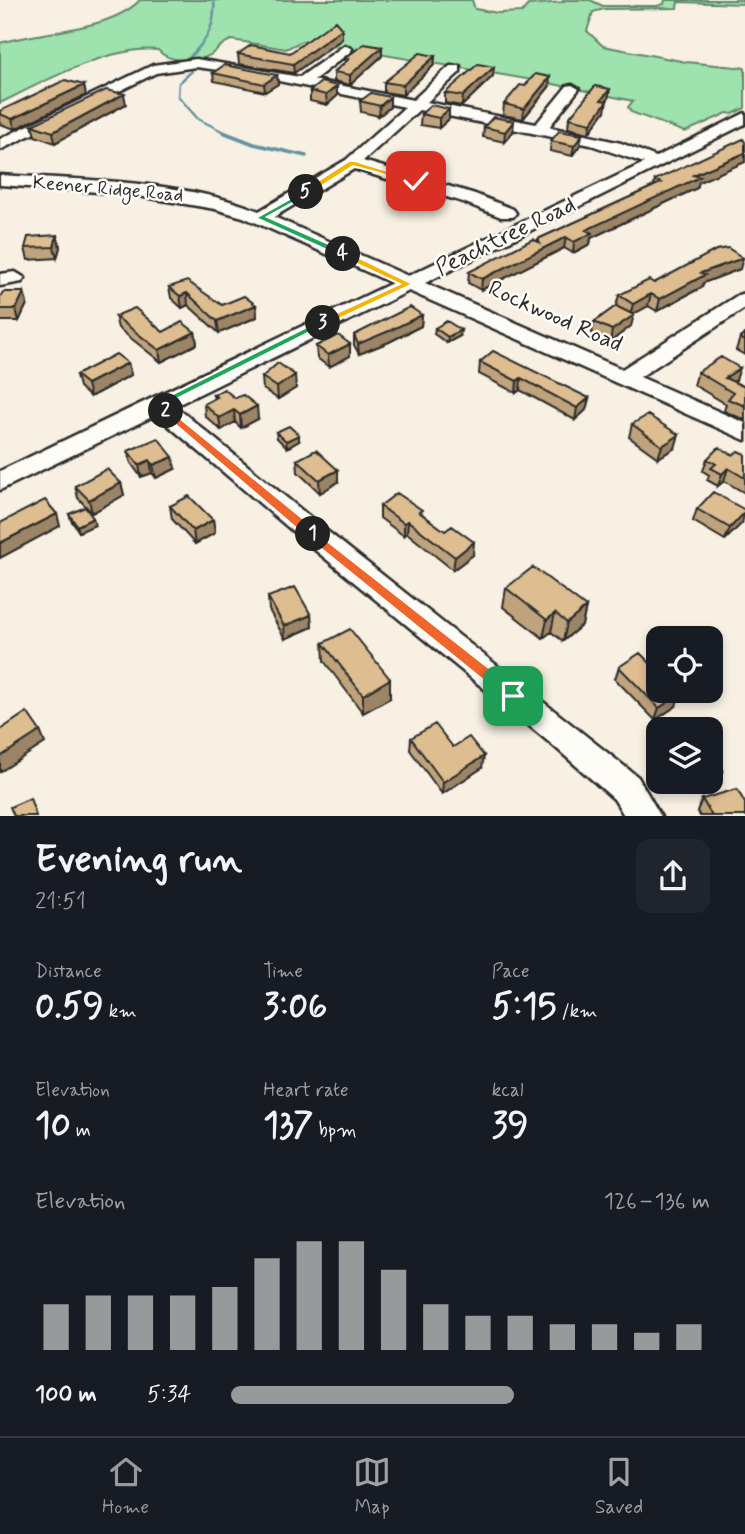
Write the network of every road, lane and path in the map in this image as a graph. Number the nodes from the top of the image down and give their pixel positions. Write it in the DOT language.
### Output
graph roads {
  1 [pos="345,49"];
  2 [pos="454,69"];
  3 [pos="302,82"];
  4 [pos="572,89"];
  5 [pos="415,105"];
  6 [pos="745,118"];
  7 [pos="539,130"];
  8 [pos="718,132"];
  9 [pos="736,140"];
  10 [pos="0,145"];
  11 [pos="352,163"];
  12 [pos="657,163"];
  13 [pos="0,180"];
  14 [pos="507,213"];
  15 [pos="260,218"];
  16 [pos="408,284"];
  17 [pos="745,299"];
  18 [pos="625,377"];
  19 [pos="158,404"];
  20 [pos="745,432"];
  21 [pos="0,481"];
  22 [pos="643,816"];
  1 -- 3 [label="street"];
  2 -- 5 [label="street"];
  3 -- 5 [label="street"];
  3 -- 10 [label="street"];
  4 -- 7 [label="street"];
  5 -- 7 [label="street"];
  5 -- 11 [label="street"];
  6 -- 8 [label="street, Peachtree Road"];
  7 -- 12 [label="street"];
  8 -- 9 [label="street"];
  8 -- 12 [label="street, Peachtree Road"];
  11 -- 14 [label="street"];
  11 -- 15 [label="street"];
  12 -- 16 [label="street, Peachtree Road"];
  13 -- 15 [label="street, Keener Ridge Road"];
  15 -- 16 [label="street, Keener Ridge Road"];
  16 -- 18 [label="street, Rockwood Road"];
  16 -- 19 [label="street, Peachtree Road"];
  17 -- 18 [label="street, Rockwood Road"];
  18 -- 20 [label="street"];
  19 -- 21 [label="street, Peachtree Road"];
  19 -- 22 [label="street"];
}
